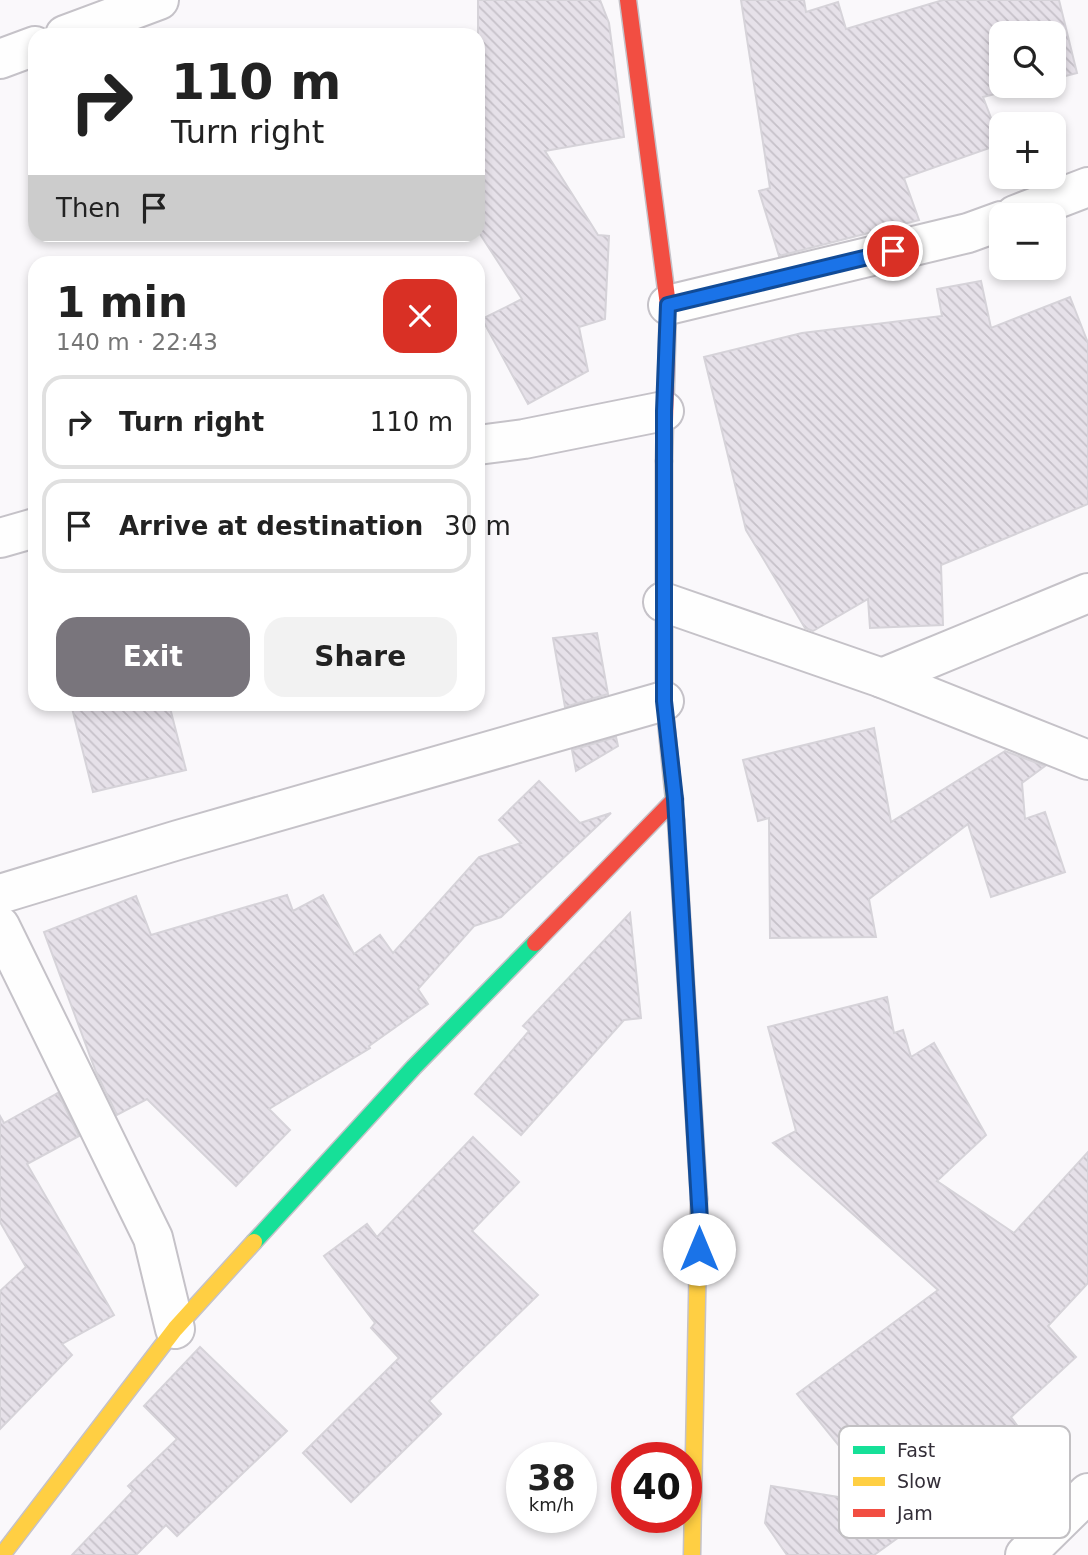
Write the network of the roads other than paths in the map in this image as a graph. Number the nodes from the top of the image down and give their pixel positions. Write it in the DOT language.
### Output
graph roads {
  1 [pos="159,0"];
  2 [pos="628,0"];
  3 [pos="84,28"];
  4 [pos="28,49"];
  5 [pos="0,59"];
  6 [pos="1088,187"];
  7 [pos="1046,203"];
  8 [pos="989,225"];
  9 [pos="668,305"];
  10 [pos="664,411"];
  11 [pos="485,444"];
  12 [pos="28,530"];
  13 [pos="0,538"];
  14 [pos="1088,593"];
  15 [pos="663,602"];
  16 [pos="882,678"];
  17 [pos="664,701"];
  18 [pos="1088,760"];
  19 [pos="675,799"];
  20 [pos="0,894"];
  21 [pos="0,926"];
  22 [pos="175,1329"];
  23 [pos="1088,1493"];
  24 [pos="1070,1511"];
  25 [pos="1042,1538"];
  26 [pos="2,1555"];
  27 [pos="692,1555"];
  28 [pos="1025,1555"];
  1 -- 3 [label="street"];
  2 -- 9 [label="street"];
  4 -- 5 [label="street"];
  6 -- 7 [label="street"];
  8 -- 9 [label="street"];
  9 -- 10 [label="street"];
  10 -- 11 [label="street"];
  10 -- 15 [label="street"];
  12 -- 13 [label="street"];
  14 -- 16 [label="street"];
  15 -- 16 [label="street"];
  15 -- 17 [label="street"];
  16 -- 18 [label="street"];
  17 -- 19 [label="street"];
  17 -- 20 [label="street"];
  19 -- 22 [label="street"];
  19 -- 27 [label="street"];
  21 -- 22 [label="street"];
  22 -- 26 [label="street"];
  23 -- 24 [label="street"];
  25 -- 28 [label="street"];
}
